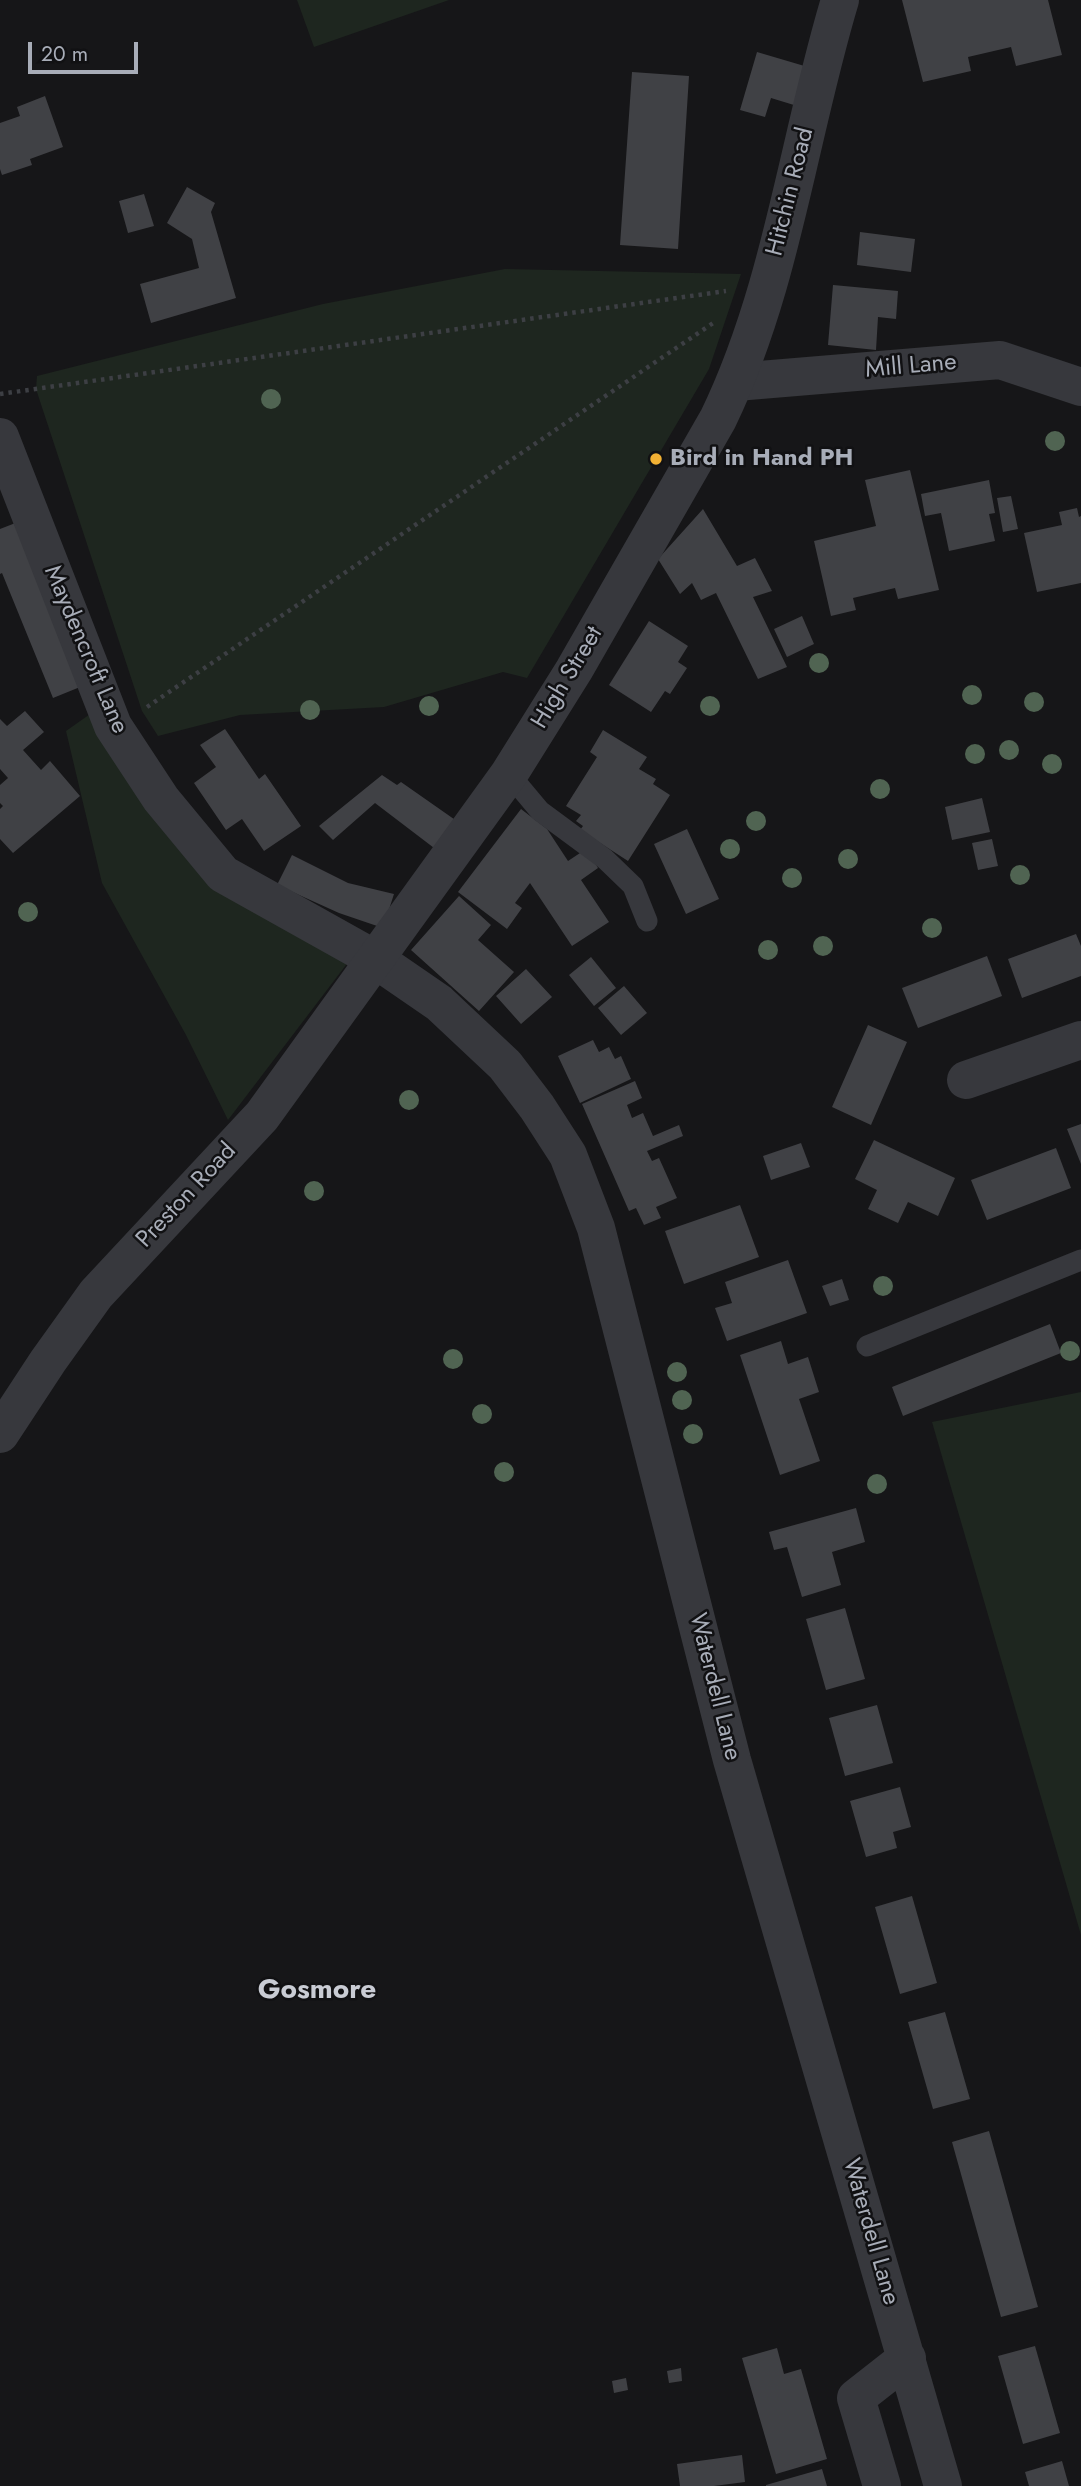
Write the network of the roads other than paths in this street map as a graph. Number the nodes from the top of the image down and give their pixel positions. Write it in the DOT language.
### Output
graph roads {
  1 [pos="840,0"];
  2 [pos="736,382"];
  3 [pos="1081,387"];
  4 [pos="2,452"];
  5 [pos="509,774"];
  6 [pos="647,921"];
  7 [pos="375,959"];
  8 [pos="1081,1040"];
  9 [pos="966,1080"];
  10 [pos="1081,1260"];
  11 [pos="867,1346"];
  12 [pos="0,1434"];
  13 [pos="907,2358"];
  14 [pos="882,2486"];
  15 [pos="943,2486"];
  1 -- 2 [label="street, Hitchin Road"];
  2 -- 3 [label="street, Mill Lane"];
  2 -- 5 [label="street, High Street"];
  4 -- 7 [label="street, Maydencroft Lane"];
  5 -- 6 [label="lane"];
  5 -- 7 [label="street, High Street"];
  7 -- 12 [label="street, Preston Road"];
  7 -- 13 [label="street, Waterdell Lane"];
  8 -- 9 [label="street"];
  10 -- 11 [label="lane"];
  13 -- 14 [label="street"];
  13 -- 15 [label="street, Waterdell Lane"];
}
